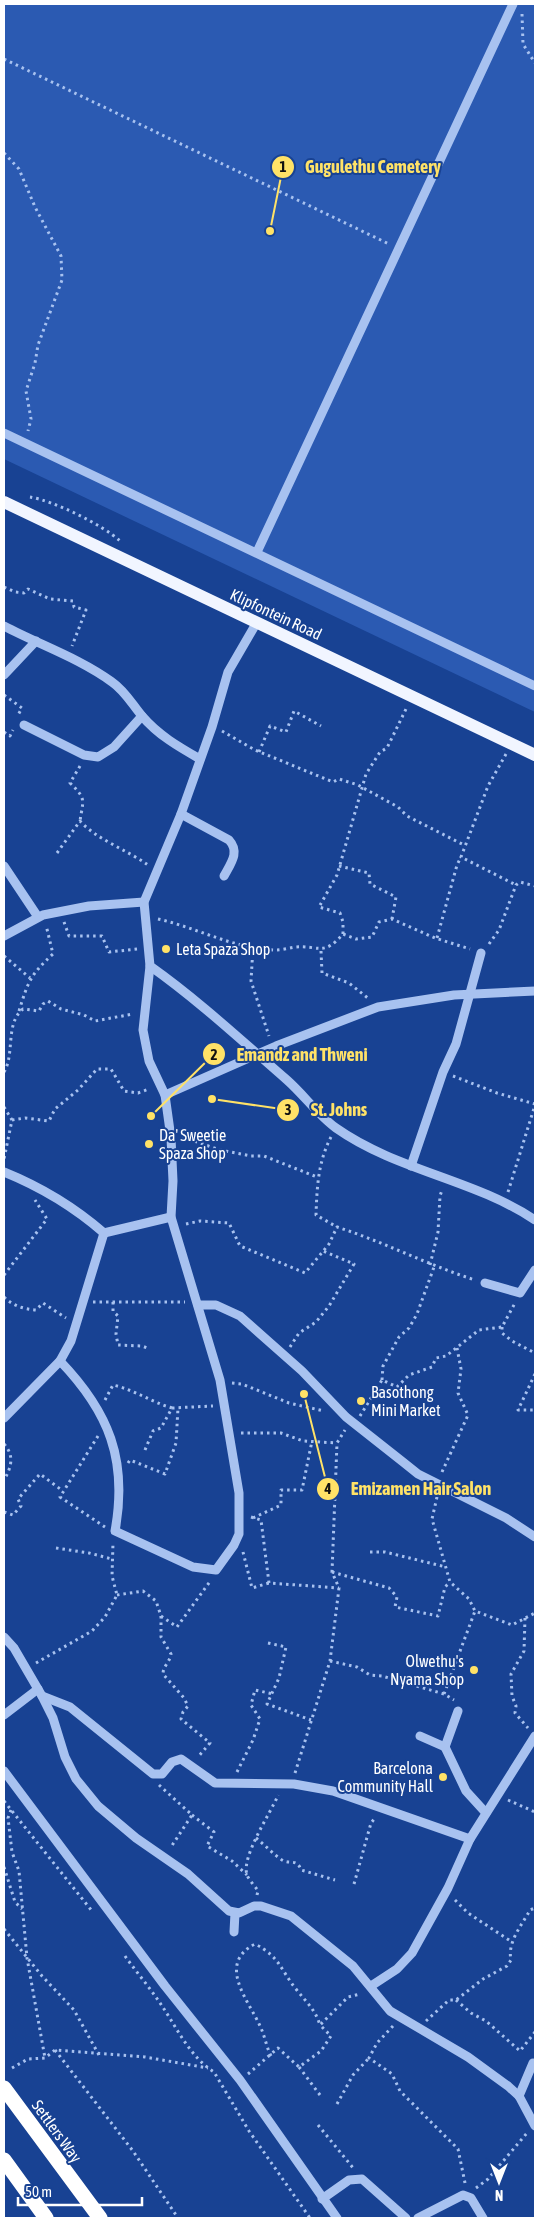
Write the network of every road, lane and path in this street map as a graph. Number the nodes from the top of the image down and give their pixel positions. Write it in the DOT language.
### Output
graph roads {
  1 [pos="513,4"];
  2 [pos="521,11"];
  3 [pos="4,59"];
  4 [pos="535,63"];
  5 [pos="4,153"];
  6 [pos="399,249"];
  7 [pos="4,433"];
  8 [pos="32,447"];
  9 [pos="4,502"];
  10 [pos="257,552"];
  11 [pos="4,587"];
  12 [pos="257,622"];
  13 [pos="4,626"];
  14 [pos="36,641"];
  15 [pos="70,656"];
  16 [pos="4,675"];
  17 [pos="535,686"];
  18 [pos="4,695"];
  19 [pos="408,707"];
  20 [pos="142,716"];
  21 [pos="22,723"];
  22 [pos="321,726"];
  23 [pos="212,727"];
  24 [pos="259,752"];
  25 [pos="506,754"];
  26 [pos="84,755"];
  27 [pos="535,755"];
  28 [pos="200,759"];
  29 [pos="363,788"];
  30 [pos="182,814"];
  31 [pos="80,821"];
  32 [pos="464,845"];
  33 [pos="57,853"];
  34 [pos="461,857"];
  35 [pos="4,866"];
  36 [pos="339,866"];
  37 [pos="156,872"];
  38 [pos="224,876"];
  39 [pos="516,886"];
  40 [pos="535,886"];
  41 [pos="144,902"];
  42 [pos="61,911"];
  43 [pos="41,916"];
  44 [pos="145,917"];
  45 [pos="392,919"];
  46 [pos="343,934"];
  47 [pos="4,936"];
  48 [pos="437,938"];
  49 [pos="254,947"];
  50 [pos="147,948"];
  51 [pos="321,950"];
  52 [pos="481,953"];
  53 [pos="4,956"];
  54 [pos="150,966"];
  55 [pos="30,978"];
  56 [pos="535,991"];
  57 [pos="470,993"];
  58 [pos="378,1007"];
  59 [pos="18,1013"];
  60 [pos="143,1015"];
  61 [pos="276,1046"];
  62 [pos="256,1054"];
  63 [pos="4,1072"];
  64 [pos="444,1072"];
  65 [pos="159,1084"];
  66 [pos="165,1095"];
  67 [pos="535,1104"];
  68 [pos="4,1106"];
  69 [pos="12,1120"];
  70 [pos="336,1127"];
  71 [pos="172,1138"];
  72 [pos="4,1159"];
  73 [pos="411,1166"];
  74 [pos="4,1172"];
  75 [pos="317,1178"];
  76 [pos="447,1178"];
  77 [pos="36,1185"];
  78 [pos="505,1201"];
  79 [pos="535,1220"];
  80 [pos="172,1222"];
  81 [pos="337,1227"];
  82 [pos="104,1233"];
  83 [pos="323,1251"];
  84 [pos="432,1266"];
  85 [pos="535,1270"];
  86 [pos="4,1275"];
  87 [pos="485,1283"];
  88 [pos="520,1293"];
  89 [pos="4,1297"];
  90 [pos="113,1302"];
  91 [pos="83,1303"];
  92 [pos="198,1305"];
  93 [pos="77,1325"];
  94 [pos="502,1327"];
  95 [pos="457,1347"];
  96 [pos="150,1350"];
  97 [pos="535,1352"];
  98 [pos="284,1355"];
  99 [pos="60,1361"];
  100 [pos="535,1374"];
  101 [pos="220,1380"];
  102 [pos="382,1380"];
  103 [pos="224,1405"];
  104 [pos="172,1408"];
  105 [pos="178,1408"];
  106 [pos="97,1409"];
  107 [pos="535,1410"];
  108 [pos="4,1418"];
  109 [pos="351,1421"];
  110 [pos="111,1433"];
  111 [pos="230,1433"];
  112 [pos="312,1441"];
  113 [pos="337,1443"];
  114 [pos="4,1444"];
  115 [pos="145,1450"];
  116 [pos="119,1468"];
  117 [pos="4,1480"];
  118 [pos="443,1487"];
  119 [pos="63,1491"];
  120 [pos="4,1512"];
  121 [pos="240,1515"];
  122 [pos="253,1518"];
  123 [pos="115,1531"];
  124 [pos="535,1537"];
  125 [pos="234,1545"];
  126 [pos="56,1548"];
  127 [pos="370,1552"];
  128 [pos="112,1560"];
  129 [pos="446,1567"];
  130 [pos="216,1570"];
  131 [pos="332,1572"];
  132 [pos="450,1582"];
  133 [pos="268,1583"];
  134 [pos="339,1588"];
  135 [pos="117,1595"];
  136 [pos="475,1611"];
  137 [pos="535,1613"];
  138 [pos="161,1616"];
  139 [pos="524,1618"];
  140 [pos="4,1637"];
  141 [pos="268,1643"];
  142 [pos="330,1661"];
  143 [pos="26,1666"];
  144 [pos="40,1693"];
  145 [pos="273,1694"];
  146 [pos="444,1694"];
  147 [pos="458,1711"];
  148 [pos="4,1716"];
  149 [pos="311,1720"];
  150 [pos="420,1736"];
  151 [pos="535,1736"];
  152 [pos="445,1747"];
  153 [pos="194,1766"];
  154 [pos="4,1771"];
  155 [pos="156,1775"];
  156 [pos="243,1783"];
  157 [pos="281,1784"];
  158 [pos="294,1784"];
  159 [pos="498,1796"];
  160 [pos="4,1801"];
  161 [pos="384,1808"];
  162 [pos="11,1810"];
  163 [pos="535,1812"];
  164 [pos="486,1813"];
  165 [pos="192,1815"];
  166 [pos="256,1838"];
  167 [pos="470,1839"];
  168 [pos="165,1858"];
  169 [pos="4,1867"];
  170 [pos="247,1875"];
  171 [pos="335,1880"];
  172 [pos="354,1884"];
  173 [pos="448,1888"];
  174 [pos="254,1906"];
  175 [pos="535,1908"];
  176 [pos="22,1910"];
  177 [pos="236,1913"];
  178 [pos="96,1916"];
  179 [pos="4,1929"];
  180 [pos="234,1932"];
  181 [pos="512,1942"];
  182 [pos="122,1952"];
  183 [pos="27,1958"];
  184 [pos="371,1986"];
  185 [pos="456,2000"];
  186 [pos="400,2019"];
  187 [pos="320,2025"];
  188 [pos="419,2029"];
  189 [pos="535,2032"];
  190 [pos="55,2050"];
  191 [pos="100,2055"];
  192 [pos="271,2056"];
  193 [pos="45,2058"];
  194 [pos="369,2058"];
  195 [pos="533,2063"];
  196 [pos="229,2066"];
  197 [pos="299,2067"];
  198 [pos="12,2068"];
  199 [pos="208,2068"];
  200 [pos="240,2080"];
  201 [pos="4,2088"];
  202 [pos="320,2095"];
  203 [pos="519,2096"];
  204 [pos="337,2104"];
  205 [pos="318,2125"];
  206 [pos="532,2128"];
  207 [pos="4,2160"];
  208 [pos="362,2178"];
  209 [pos="467,2195"];
  210 [pos="322,2198"];
  211 [pos="46,2218"];
  212 [pos="100,2218"];
  213 [pos="178,2218"];
  214 [pos="310,2218"];
  215 [pos="336,2218"];
  216 [pos="406,2218"];
  217 [pos="418,2218"];
  218 [pos="483,2218"];
  1 -- 6 [label="street"];
  2 -- 4 [label="path"];
  3 -- 6 [label="path"];
  5 -- 8 [label="path"];
  6 -- 10 [label="street"];
  7 -- 8 [label="street"];
  8 -- 10 [label="street"];
  9 -- 12 [label="main road, Klipfontein Road"];
  10 -- 17 [label="street"];
  11 -- 15 [label="path"];
  12 -- 23 [label="street"];
  12 -- 27 [label="main road, Klipfontein Road"];
  13 -- 14 [label="street"];
  14 -- 15 [label="street"];
  14 -- 16 [label="street"];
  15 -- 20 [label="street"];
  18 -- 21 [label="path"];
  19 -- 29 [label="path"];
  20 -- 26 [label="street"];
  20 -- 28 [label="street"];
  21 -- 26 [label="street"];
  22 -- 24 [label="path"];
  23 -- 24 [label="path"];
  23 -- 28 [label="street"];
  24 -- 29 [label="path"];
  25 -- 32 [label="path"];
  26 -- 31 [label="path"];
  28 -- 30 [label="street"];
  29 -- 32 [label="path"];
  29 -- 36 [label="path"];
  30 -- 37 [label="street"];
  30 -- 38 [label="street"];
  31 -- 33 [label="path"];
  31 -- 37 [label="path"];
  32 -- 34 [label="path"];
  34 -- 39 [label="path"];
  34 -- 48 [label="path"];
  35 -- 43 [label="street"];
  36 -- 45 [label="path"];
  36 -- 46 [label="path"];
  37 -- 41 [label="street"];
  39 -- 40 [label="path"];
  39 -- 52 [label="path"];
  41 -- 42 [label="street"];
  41 -- 44 [label="street"];
  42 -- 43 [label="street"];
  42 -- 50 [label="path"];
  43 -- 47 [label="street"];
  43 -- 55 [label="path"];
  44 -- 49 [label="path"];
  44 -- 50 [label="street"];
  45 -- 46 [label="path"];
  45 -- 48 [label="path"];
  46 -- 51 [label="path"];
  48 -- 52 [label="path"];
  49 -- 51 [label="path"];
  49 -- 61 [label="path"];
  50 -- 54 [label="street"];
  51 -- 58 [label="path"];
  52 -- 57 [label="street"];
  53 -- 55 [label="path"];
  54 -- 60 [label="street"];
  54 -- 62 [label="street"];
  55 -- 59 [label="path"];
  56 -- 57 [label="street"];
  57 -- 58 [label="street"];
  57 -- 64 [label="street"];
  58 -- 61 [label="street"];
  59 -- 60 [label="path"];
  59 -- 63 [label="path"];
  60 -- 65 [label="street"];
  61 -- 62 [label="street"];
  62 -- 66 [label="street"];
  62 -- 70 [label="street"];
  64 -- 67 [label="path"];
  64 -- 73 [label="street"];
  65 -- 66 [label="street"];
  65 -- 69 [label="path"];
  66 -- 71 [label="street"];
  67 -- 78 [label="path"];
  68 -- 69 [label="path"];
  69 -- 72 [label="path"];
  70 -- 73 [label="street"];
  70 -- 75 [label="path"];
  71 -- 75 [label="path"];
  71 -- 80 [label="street"];
  73 -- 76 [label="street"];
  74 -- 77 [label="street"];
  75 -- 81 [label="path"];
  76 -- 78 [label="street"];
  76 -- 84 [label="path"];
  77 -- 82 [label="street"];
  77 -- 86 [label="path"];
  78 -- 79 [label="street"];
  80 -- 82 [label="street"];
  80 -- 83 [label="path"];
  80 -- 92 [label="street"];
  81 -- 83 [label="path"];
  81 -- 84 [label="path"];
  82 -- 91 [label="street"];
  83 -- 98 [label="path"];
  84 -- 87 [label="path"];
  84 -- 102 [label="path"];
  85 -- 88 [label="street"];
  87 -- 88 [label="street"];
  88 -- 94 [label="path"];
  89 -- 93 [label="path"];
  90 -- 91 [label="path"];
  90 -- 92 [label="path"];
  90 -- 96 [label="path"];
  91 -- 93 [label="street"];
  92 -- 98 [label="street"];
  92 -- 101 [label="street"];
  93 -- 99 [label="street"];
  94 -- 95 [label="path"];
  94 -- 97 [label="path"];
  95 -- 102 [label="path"];
  95 -- 118 [label="path"];
  98 -- 109 [label="street"];
  99 -- 106 [label="street"];
  99 -- 108 [label="street"];
  100 -- 107 [label="path"];
  101 -- 103 [label="street"];
  101 -- 109 [label="path"];
  102 -- 109 [label="path"];
  103 -- 105 [label="path"];
  103 -- 111 [label="street"];
  104 -- 105 [label="path"];
  104 -- 106 [label="path"];
  104 -- 115 [label="path"];
  105 -- 116 [label="path"];
  106 -- 110 [label="street"];
  109 -- 113 [label="path"];
  109 -- 118 [label="street"];
  110 -- 116 [label="street"];
  110 -- 119 [label="path"];
  111 -- 112 [label="path"];
  111 -- 121 [label="street"];
  112 -- 113 [label="path"];
  112 -- 122 [label="path"];
  113 -- 131 [label="path"];
  114 -- 117 [label="path"];
  116 -- 123 [label="street"];
  118 -- 124 [label="street"];
  118 -- 129 [label="path"];
  119 -- 120 [label="path"];
  119 -- 123 [label="path"];
  121 -- 122 [label="path"];
  121 -- 125 [label="street"];
  122 -- 133 [label="path"];
  123 -- 128 [label="path"];
  123 -- 130 [label="street"];
  125 -- 130 [label="street"];
  125 -- 133 [label="path"];
  126 -- 128 [label="path"];
  127 -- 129 [label="path"];
  128 -- 135 [label="path"];
  129 -- 132 [label="path"];
  130 -- 138 [label="path"];
  131 -- 132 [label="path"];
  131 -- 134 [label="path"];
  132 -- 136 [label="path"];
  133 -- 134 [label="path"];
  134 -- 142 [label="path"];
  135 -- 138 [label="path"];
  135 -- 143 [label="path"];
  136 -- 139 [label="path"];
  136 -- 146 [label="path"];
  137 -- 139 [label="path"];
  138 -- 153 [label="path"];
  139 -- 151 [label="path"];
  140 -- 143 [label="street"];
  141 -- 145 [label="path"];
  142 -- 146 [label="path"];
  142 -- 149 [label="path"];
  143 -- 144 [label="street"];
  144 -- 148 [label="street"];
  144 -- 155 [label="street"];
  144 -- 168 [label="street"];
  145 -- 149 [label="path"];
  145 -- 156 [label="path"];
  146 -- 147 [label="path"];
  147 -- 152 [label="street"];
  149 -- 158 [label="path"];
  150 -- 152 [label="street"];
  151 -- 159 [label="street"];
  152 -- 164 [label="street"];
  153 -- 155 [label="street"];
  153 -- 156 [label="street"];
  154 -- 196 [label="street"];
  155 -- 165 [label="path"];
  156 -- 157 [label="street"];
  157 -- 158 [label="street"];
  157 -- 166 [label="path"];
  158 -- 161 [label="street"];
  159 -- 163 [label="path"];
  159 -- 164 [label="street"];
  160 -- 162 [label="path"];
  161 -- 167 [label="street"];
  161 -- 172 [label="path"];
  162 -- 176 [label="path"];
  162 -- 178 [label="path"];
  164 -- 167 [label="street"];
  165 -- 168 [label="path"];
  165 -- 170 [label="path"];
  166 -- 170 [label="path"];
  166 -- 171 [label="path"];
  167 -- 173 [label="street"];
  168 -- 177 [label="street"];
  169 -- 176 [label="path"];
  170 -- 174 [label="path"];
  173 -- 181 [label="path"];
  173 -- 184 [label="street"];
  174 -- 177 [label="street"];
  174 -- 184 [label="street"];
  175 -- 181 [label="path"];
  176 -- 183 [label="path"];
  177 -- 180 [label="street"];
  179 -- 183 [label="path"];
  181 -- 185 [label="path"];
  182 -- 199 [label="path"];
  183 -- 191 [label="path"];
  183 -- 193 [label="path"];
  184 -- 186 [label="street"];
  184 -- 187 [label="path"];
  185 -- 188 [label="path"];
  185 -- 189 [label="path"];
  186 -- 188 [label="street"];
  186 -- 194 [label="path"];
  187 -- 192 [label="path"];
  187 -- 197 [label="path"];
  188 -- 203 [label="street"];
  190 -- 191 [label="path"];
  190 -- 193 [label="path"];
  190 -- 213 [label="path"];
  191 -- 199 [label="path"];
  192 -- 197 [label="path"];
  192 -- 200 [label="path"];
  193 -- 198 [label="path"];
  194 -- 204 [label="path"];
  194 -- 209 [label="path"];
  195 -- 203 [label="street"];
  196 -- 199 [label="path"];
  196 -- 200 [label="street"];
  197 -- 202 [label="path"];
  199 -- 214 [label="path"];
  200 -- 210 [label="street"];
  201 -- 212 [label="highway, Settlers Way"];
  203 -- 206 [label="street"];
  205 -- 208 [label="path"];
  206 -- 209 [label="path"];
  207 -- 211 [label="highway"];
  208 -- 210 [label="street"];
  208 -- 216 [label="street"];
  209 -- 217 [label="street"];
  209 -- 218 [label="street"];
  210 -- 215 [label="street"];
}
